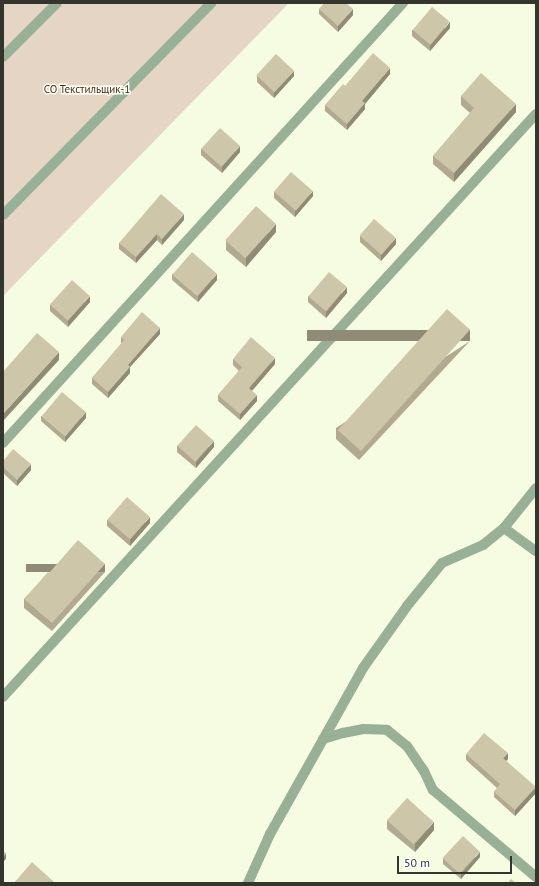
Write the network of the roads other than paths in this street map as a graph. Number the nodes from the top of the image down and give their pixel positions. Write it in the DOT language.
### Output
graph roads {
  1 [pos="57,3"];
  2 [pos="211,3"];
  3 [pos="403,3"];
  4 [pos="3,57"];
  5 [pos="536,114"];
  6 [pos="3,215"];
  7 [pos="3,443"];
  8 [pos="536,488"];
  9 [pos="504,528"];
  10 [pos="536,550"];
  11 [pos="3,696"];
  12 [pos="323,739"];
  13 [pos="536,877"];
  14 [pos="248,883"];
  1 -- 4 [label="street"];
  2 -- 6 [label="street"];
  3 -- 7 [label="street"];
  5 -- 11 [label="street"];
  8 -- 9 [label="street"];
  9 -- 10 [label="street"];
  9 -- 12 [label="street"];
  12 -- 13 [label="street"];
  12 -- 14 [label="street"];
}
